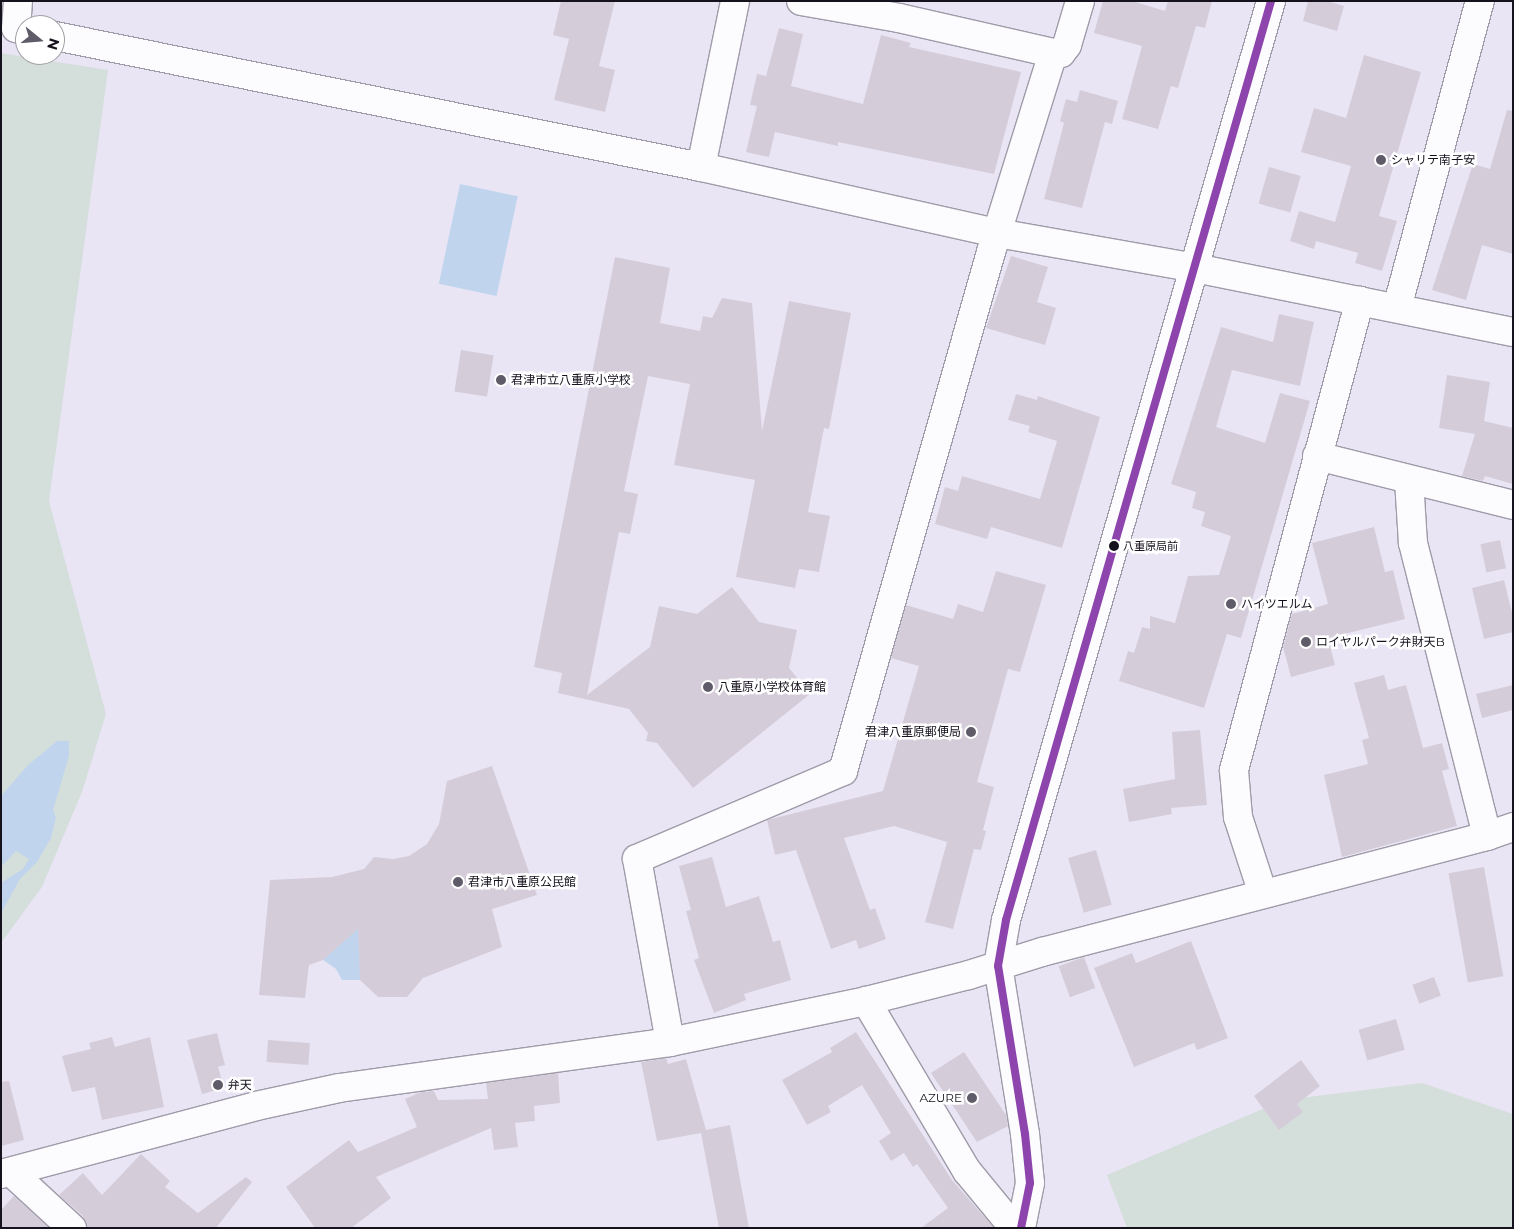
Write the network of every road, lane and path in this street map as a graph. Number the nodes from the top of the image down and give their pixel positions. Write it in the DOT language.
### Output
graph roads {
  1 [pos="18,1"];
  2 [pos="736,1"];
  3 [pos="801,1"];
  4 [pos="1080,1"];
  5 [pos="1271,1"];
  6 [pos="1480,1"];
  7 [pos="901,10"];
  8 [pos="17,15"];
  9 [pos="65,38"];
  10 [pos="1053,53"];
  11 [pos="701,167"];
  12 [pos="997,233"];
  13 [pos="1195,268"];
  14 [pos="1360,301"];
  15 [pos="1397,308"];
  16 [pos="1513,332"];
  17 [pos="1317,456"];
  18 [pos="1408,480"];
  19 [pos="1513,506"];
  20 [pos="1513,827"];
  21 [pos="1487,836"];
  22 [pos="1263,894"];
  23 [pos="998,966"];
  24 [pos="866,1001"];
  25 [pos="670,1042"];
  26 [pos="6,1173"];
  27 [pos="72,1228"];
  28 [pos="1014,1228"];
  29 [pos="1021,1228"];
  1 -- 8 [label="street"];
  2 -- 11 [label="street"];
  3 -- 7 [label="street"];
  4 -- 10 [label="street"];
  5 -- 13 [label="street"];
  6 -- 15 [label="street"];
  7 -- 10 [label="street"];
  9 -- 11 [label="street"];
  10 -- 12 [label="street"];
  11 -- 12 [label="street"];
  12 -- 13 [label="street"];
  12 -- 25 [label="street"];
  13 -- 14 [label="street"];
  13 -- 23 [label="street"];
  14 -- 15 [label="street"];
  14 -- 17 [label="street"];
  15 -- 16 [label="street"];
  17 -- 18 [label="street"];
  17 -- 22 [label="street"];
  18 -- 19 [label="street"];
  18 -- 21 [label="street"];
  20 -- 21 [label="street"];
  21 -- 22 [label="street"];
  22 -- 23 [label="street"];
  23 -- 24 [label="street"];
  23 -- 29 [label="street"];
  24 -- 25 [label="street"];
  24 -- 28 [label="street"];
  25 -- 26 [label="street"];
  26 -- 27 [label="street"];
}
